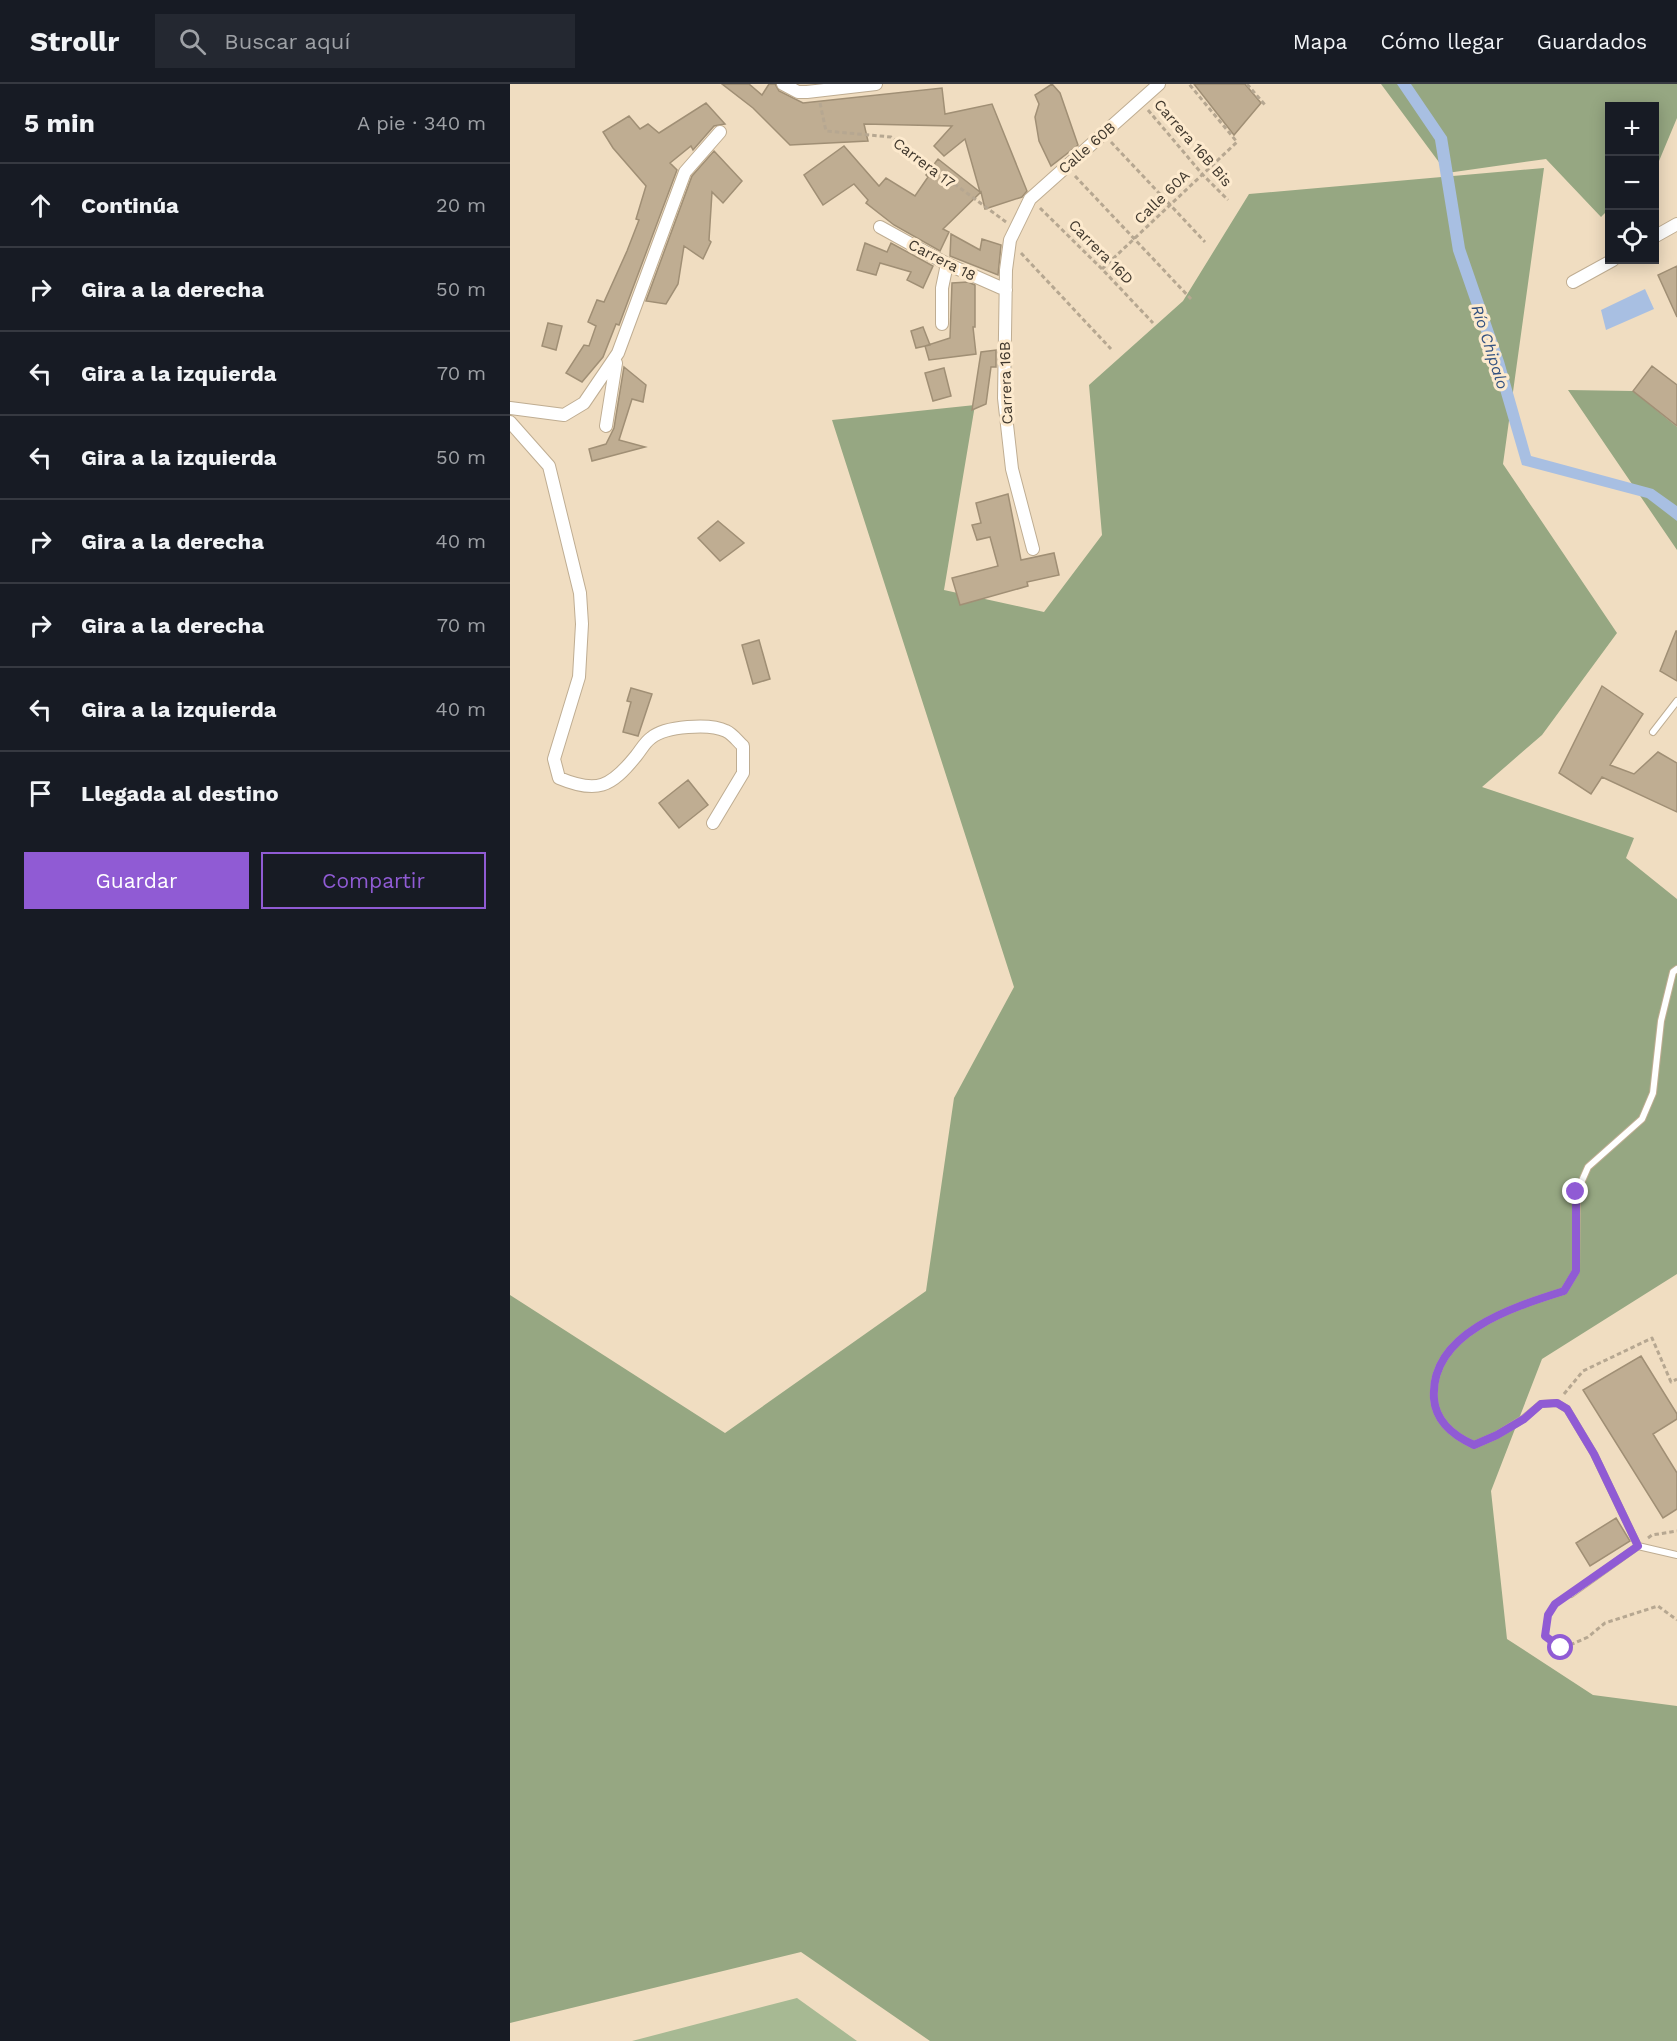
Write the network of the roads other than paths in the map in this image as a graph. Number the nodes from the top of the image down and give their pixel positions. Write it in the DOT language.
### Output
graph roads {
  1 [pos="783,84"];
  2 [pos="876,84"];
  3 [pos="1159,84"];
  4 [pos="720,132"];
  5 [pos="1017,222"];
  6 [pos="1677,225"];
  7 [pos="880,227"];
  8 [pos="1659,234"];
  9 [pos="947,264"];
  10 [pos="1606,264"];
  11 [pos="1573,282"];
  12 [pos="1006,290"];
  13 [pos="942,324"];
  14 [pos="618,353"];
  15 [pos="510,408"];
  16 [pos="510,422"];
  17 [pos="606,426"];
  18 [pos="1033,549"];
  19 [pos="1677,701"];
  20 [pos="1653,732"];
  21 [pos="713,823"];
  22 [pos="1677,969"];
  23 [pos="1638,1546"];
  24 [pos="1677,1555"];
  25 [pos="1571,1594"];
  1 -- 2 [label="street"];
  3 -- 5 [label="street, Calle 60B"];
  4 -- 14 [label="street"];
  5 -- 12 [label="street, Carrera 16B"];
  6 -- 8 [label="street"];
  7 -- 9 [label="street, Carrera 18"];
  9 -- 12 [label="street, Carrera 18"];
  9 -- 13 [label="street"];
  10 -- 11 [label="street"];
  12 -- 18 [label="street, Carrera 16B"];
  14 -- 15 [label="street"];
  14 -- 17 [label="street"];
  16 -- 21 [label="street"];
  19 -- 20 [label="lane"];
  22 -- 23 [label="lane"];
  23 -- 24 [label="lane"];
  23 -- 25 [label="lane"];
}
